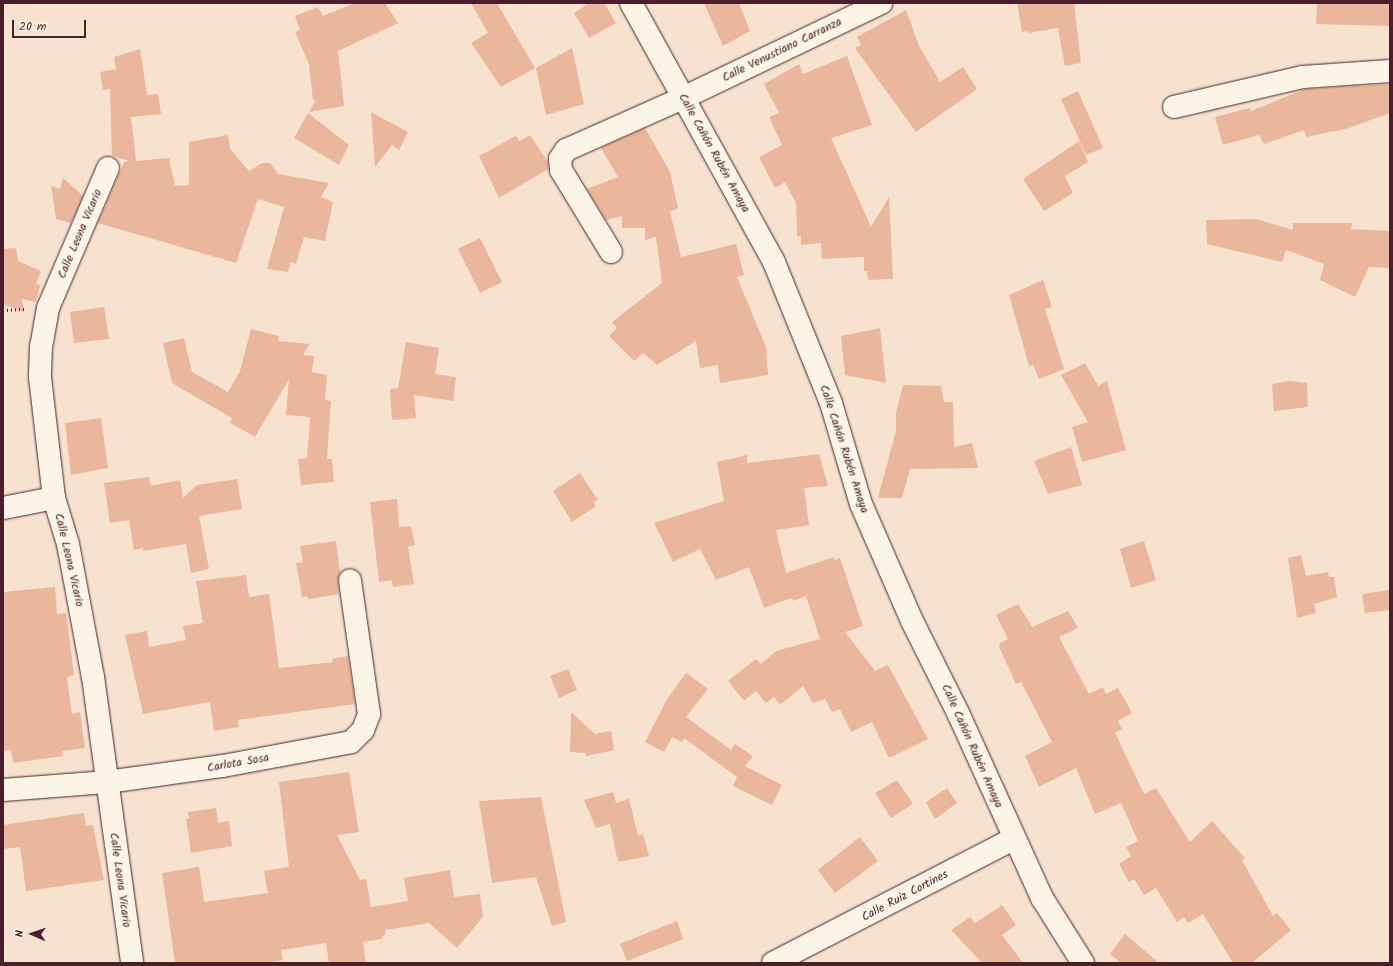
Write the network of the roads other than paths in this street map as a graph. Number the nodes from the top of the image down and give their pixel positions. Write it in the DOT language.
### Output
graph roads {
  1 [pos="630,3"];
  2 [pos="881,3"];
  3 [pos="1390,71"];
  4 [pos="683,98"];
  5 [pos="1174,107"];
  6 [pos="108,168"];
  7 [pos="611,252"];
  8 [pos="54,498"];
  9 [pos="3,508"];
  10 [pos="350,580"];
  11 [pos="107,782"];
  12 [pos="3,790"];
  13 [pos="1013,839"];
  14 [pos="132,963"];
  15 [pos="773,963"];
  16 [pos="1082,963"];
  1 -- 4 [label="street, Calle Cañón Rubén Amaya"];
  2 -- 4 [label="street, Calle Venustiano Carranza"];
  3 -- 5 [label="street"];
  4 -- 7 [label="street, Calle Venustiano Carranza"];
  4 -- 13 [label="street, Calle Cañón Rubén Amaya"];
  6 -- 8 [label="street, Calle Leona Vicario"];
  8 -- 9 [label="street"];
  8 -- 11 [label="street, Calle Leona Vicario"];
  10 -- 11 [label="street, Carlota Sosa"];
  11 -- 12 [label="street, Carlota Sosa"];
  11 -- 14 [label="street, Calle Leona Vicario"];
  13 -- 15 [label="street, Calle Ruiz Cortines"];
  13 -- 16 [label="street, Calle Cañón Rubén Amaya"];
}
